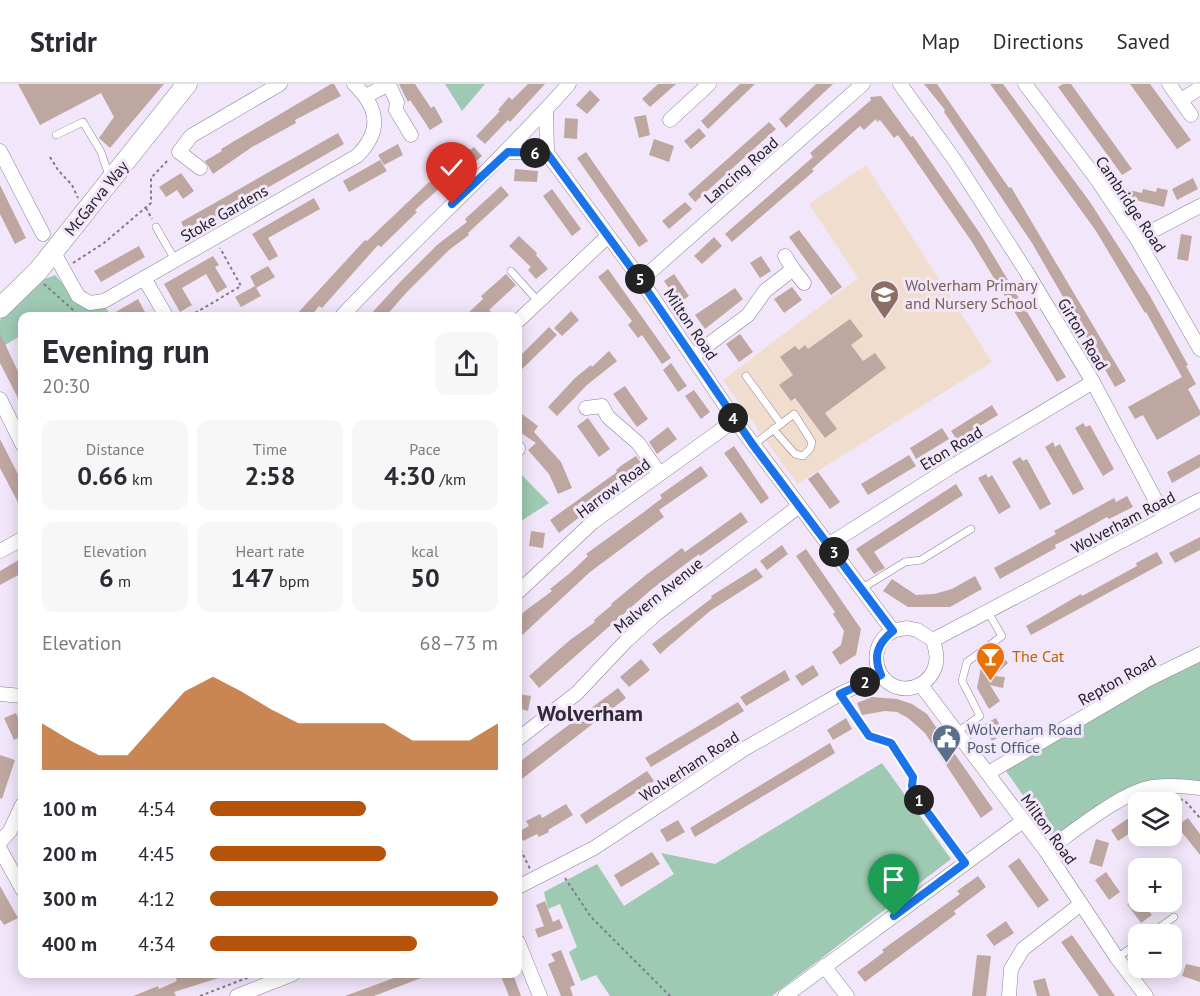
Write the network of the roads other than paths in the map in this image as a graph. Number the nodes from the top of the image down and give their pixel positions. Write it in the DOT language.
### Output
graph roads {
  1 [pos="187,84"];
  2 [pos="280,84"];
  3 [pos="354,84"];
  4 [pos="570,84"];
  5 [pos="709,84"];
  6 [pos="863,84"];
  7 [pos="900,84"];
  8 [pos="1025,84"];
  9 [pos="1169,84"];
  10 [pos="387,85"];
  11 [pos="1200,88"];
  12 [pos="366,96"];
  13 [pos="1181,100"];
  14 [pos="546,110"];
  15 [pos="1191,115"];
  16 [pos="670,120"];
  17 [pos="56,135"];
  18 [pos="411,135"];
  19 [pos="0,151"];
  20 [pos="508,152"];
  21 [pos="547,153"];
  22 [pos="200,168"];
  23 [pos="110,181"];
  24 [pos="1200,206"];
  25 [pos="156,227"];
  26 [pos="43,234"];
  27 [pos="608,236"];
  28 [pos="1137,239"];
  29 [pos="53,251"];
  30 [pos="784,256"];
  31 [pos="175,260"];
  32 [pos="793,270"];
  33 [pos="511,271"];
  34 [pos="144,278"];
  35 [pos="640,280"];
  36 [pos="804,283"];
  37 [pos="538,301"];
  38 [pos="0,308"];
  39 [pos="164,312"];
  40 [pos="346,312"];
  41 [pos="522,317"];
  42 [pos="1200,348"];
  43 [pos="693,356"];
  44 [pos="746,376"];
  45 [pos="1093,382"];
  46 [pos="607,392"];
  47 [pos="0,399"];
  48 [pos="602,406"];
  49 [pos="586,408"];
  50 [pos="735,420"];
  51 [pos="781,424"];
  52 [pos="773,429"];
  53 [pos="18,436"];
  54 [pos="753,445"];
  55 [pos="659,473"];
  56 [pos="1200,500"];
  57 [pos="798,507"];
  58 [pos="1165,518"];
  59 [pos="970,529"];
  60 [pos="18,541"];
  61 [pos="828,545"];
  62 [pos="0,552"];
  63 [pos="522,588"];
  64 [pos="861,589"];
  65 [pos="988,612"];
  66 [pos="893,631"];
  67 [pos="933,640"];
  68 [pos="1200,654"];
  69 [pos="881,675"];
  70 [pos="921,685"];
  71 [pos="0,694"];
  72 [pos="840,694"];
  73 [pos="18,696"];
  74 [pos="957,732"];
  75 [pos="522,736"];
  76 [pos="988,773"];
  77 [pos="1200,788"];
  78 [pos="18,814"];
  79 [pos="1023,821"];
  80 [pos="0,842"];
  81 [pos="0,849"];
  82 [pos="1046,851"];
  83 [pos="965,863"];
  84 [pos="18,882"];
  85 [pos="522,885"];
  86 [pos="1081,904"];
  87 [pos="1174,917"];
  88 [pos="1164,924"];
  89 [pos="1128,950"];
  90 [pos="522,952"];
  91 [pos="1117,958"];
  92 [pos="824,966"];
  93 [pos="269,978"];
  94 [pos="237,996"];
  95 [pos="540,996"];
  96 [pos="785,996"];
  97 [pos="847,996"];
  98 [pos="1009,996"];
  99 [pos="1146,996"];
  1 -- 23 [label="street, McGarva Way"];
  2 -- 22 [label="street"];
  3 -- 12 [label="street, Stoke Gardens"];
  4 -- 14 [label="street"];
  5 -- 16 [label="street"];
  6 -- 35 [label="street, Lancing Road"];
  7 -- 45 [label="street, Girton Road"];
  8 -- 28 [label="street, Cambridge Road"];
  9 -- 13 [label="street"];
  10 -- 12 [label="street"];
  10 -- 18 [label="street"];
  11 -- 13 [label="street"];
  12 -- 31 [label="street, Stoke Gardens"];
  13 -- 15 [label="street"];
  14 -- 20 [label="street"];
  14 -- 21 [label="street"];
  17 -- 23 [label="lane"];
  19 -- 26 [label="street"];
  20 -- 21 [label="street"];
  20 -- 40 [label="street"];
  21 -- 27 [label="street, Milton Road"];
  23 -- 29 [label="street, McGarva Way"];
  24 -- 28 [label="street"];
  25 -- 31 [label="lane"];
  27 -- 35 [label="street, Milton Road"];
  27 -- 37 [label="street"];
  28 -- 42 [label="street, Cambridge Road"];
  29 -- 34 [label="street, Stoke Gardens"];
  29 -- 38 [label="street, McGarva Way"];
  30 -- 32 [label="street"];
  31 -- 34 [label="street, Stoke Gardens"];
  32 -- 36 [label="street"];
  32 -- 43 [label="street"];
  33 -- 37 [label="lane"];
  34 -- 39 [label="street"];
  35 -- 43 [label="street, Milton Road"];
  37 -- 41 [label="street"];
  43 -- 50 [label="street, Milton Road"];
  44 -- 51 [label="lane"];
  45 -- 58 [label="street, Girton Road"];
  45 -- 61 [label="street, Eton Road"];
  46 -- 48 [label="street"];
  47 -- 53 [label="street"];
  48 -- 49 [label="street"];
  48 -- 55 [label="street"];
  50 -- 54 [label="street, Milton Road"];
  50 -- 55 [label="street, Harrow Road"];
  51 -- 52 [label="lane"];
  51 -- 52 [label="lane"];
  52 -- 54 [label="lane"];
  54 -- 57 [label="street, Milton Road"];
  55 -- 63 [label="street, Harrow Road"];
  56 -- 58 [label="street, Wolverham Road"];
  57 -- 61 [label="street, Milton Road"];
  57 -- 75 [label="street, Malvern Avenue"];
  58 -- 65 [label="street, Wolverham Road"];
  59 -- 64 [label="lane"];
  60 -- 62 [label="street"];
  61 -- 64 [label="street, Milton Road"];
  64 -- 66 [label="street, Milton Road"];
  65 -- 67 [label="street, Wolverham Road"];
  65 -- 74 [label="lane"];
  66 -- 67 [label="street"];
  66 -- 69 [label="street"];
  67 -- 70 [label="street"];
  68 -- 76 [label="street, Repton Road"];
  69 -- 70 [label="street"];
  69 -- 72 [label="street, Wolverham Road"];
  70 -- 74 [label="street, Milton Road"];
  71 -- 73 [label="street"];
  72 -- 83 [label="lane"];
  72 -- 85 [label="street, Wolverham Road"];
  74 -- 76 [label="street, Milton Road"];
  76 -- 79 [label="street, Milton Road"];
  77 -- 82 [label="street"];
  78 -- 80 [label="street"];
  79 -- 82 [label="street, Milton Road"];
  79 -- 83 [label="street"];
  81 -- 84 [label="street"];
  82 -- 86 [label="street, Milton Road"];
  83 -- 92 [label="street"];
  86 -- 91 [label="street, Milton Road"];
  86 -- 98 [label="street"];
  87 -- 88 [label="lane"];
  89 -- 91 [label="lane"];
  90 -- 95 [label="street"];
  91 -- 99 [label="street, Milton Road"];
  92 -- 96 [label="street"];
  92 -- 97 [label="street"];
  93 -- 94 [label="street"];
}
